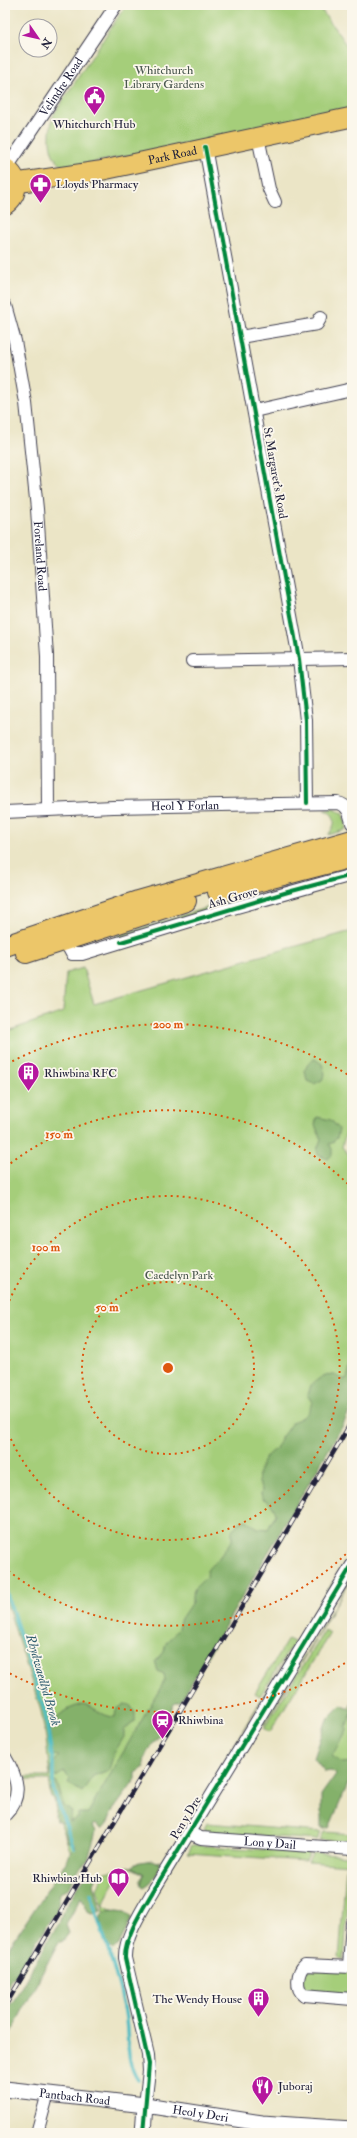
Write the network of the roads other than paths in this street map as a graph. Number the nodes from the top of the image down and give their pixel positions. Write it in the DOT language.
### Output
graph roads {
  1 [pos="116,5"];
  2 [pos="352,117"];
  3 [pos="258,137"];
  4 [pos="205,147"];
  5 [pos="9,173"];
  6 [pos="275,202"];
  7 [pos="5,205"];
  8 [pos="5,305"];
  9 [pos="321,317"];
  10 [pos="240,337"];
  11 [pos="352,389"];
  12 [pos="254,411"];
  13 [pos="352,658"];
  14 [pos="299,659"];
  15 [pos="192,661"];
  16 [pos="347,803"];
  17 [pos="307,804"];
  18 [pos="48,810"];
  19 [pos="5,812"];
  20 [pos="352,823"];
  21 [pos="352,840"];
  22 [pos="352,857"];
  23 [pos="352,876"];
  24 [pos="65,941"];
  25 [pos="5,946"];
  26 [pos="5,960"];
  27 [pos="352,1565"];
  28 [pos="5,1758"];
  29 [pos="5,1815"];
  30 [pos="189,1832"];
  31 [pos="352,1849"];
  32 [pos="352,1922"];
  33 [pos="351,1966"];
  34 [pos="352,1999"];
  35 [pos="5,2089"];
  36 [pos="48,2093"];
  37 [pos="145,2105"];
  38 [pos="352,2129"];
  39 [pos="37,2133"];
  40 [pos="143,2133"];
  1 -- 5 [label="street, Velindre Road"];
  2 -- 3 [label="main road, Park Road"];
  3 -- 4 [label="main road, Park Road"];
  3 -- 6 [label="street"];
  4 -- 5 [label="main road, Park Road"];
  4 -- 10 [label="street, St Margaret's Road"];
  5 -- 7 [label="main road"];
  8 -- 18 [label="street, Foreland Road"];
  9 -- 10 [label="street"];
  10 -- 12 [label="street, St Margaret's Road"];
  11 -- 12 [label="street"];
  12 -- 14 [label="street, St Margaret's Road"];
  13 -- 14 [label="street"];
  14 -- 15 [label="street"];
  14 -- 17 [label="street, St Margaret's Road"];
  16 -- 17 [label="street, Heol Y Forlan"];
  16 -- 20 [label="street, Heol Y Forlan"];
  17 -- 18 [label="street, Heol Y Forlan"];
  18 -- 19 [label="street, Heol Y Forlan"];
  21 -- 25 [label="highway, Ash Grove"];
  22 -- 24 [label="highway, Ash Grove"];
  23 -- 24 [label="street, Ash Grove"];
  24 -- 26 [label="highway, Ash Grove"];
  27 -- 30 [label="street, Pen y Dre"];
  28 -- 29 [label="street"];
  30 -- 31 [label="street, Lon y Dail"];
  30 -- 37 [label="street, Pen y Dre"];
  32 -- 33 [label="street"];
  33 -- 34 [label="street"];
  35 -- 36 [label="street, Pantbach Road"];
  36 -- 37 [label="street, Pantbach Road"];
  36 -- 39 [label="street"];
  37 -- 38 [label="street, Heol y Deri"];
  37 -- 40 [label="street"];
}
